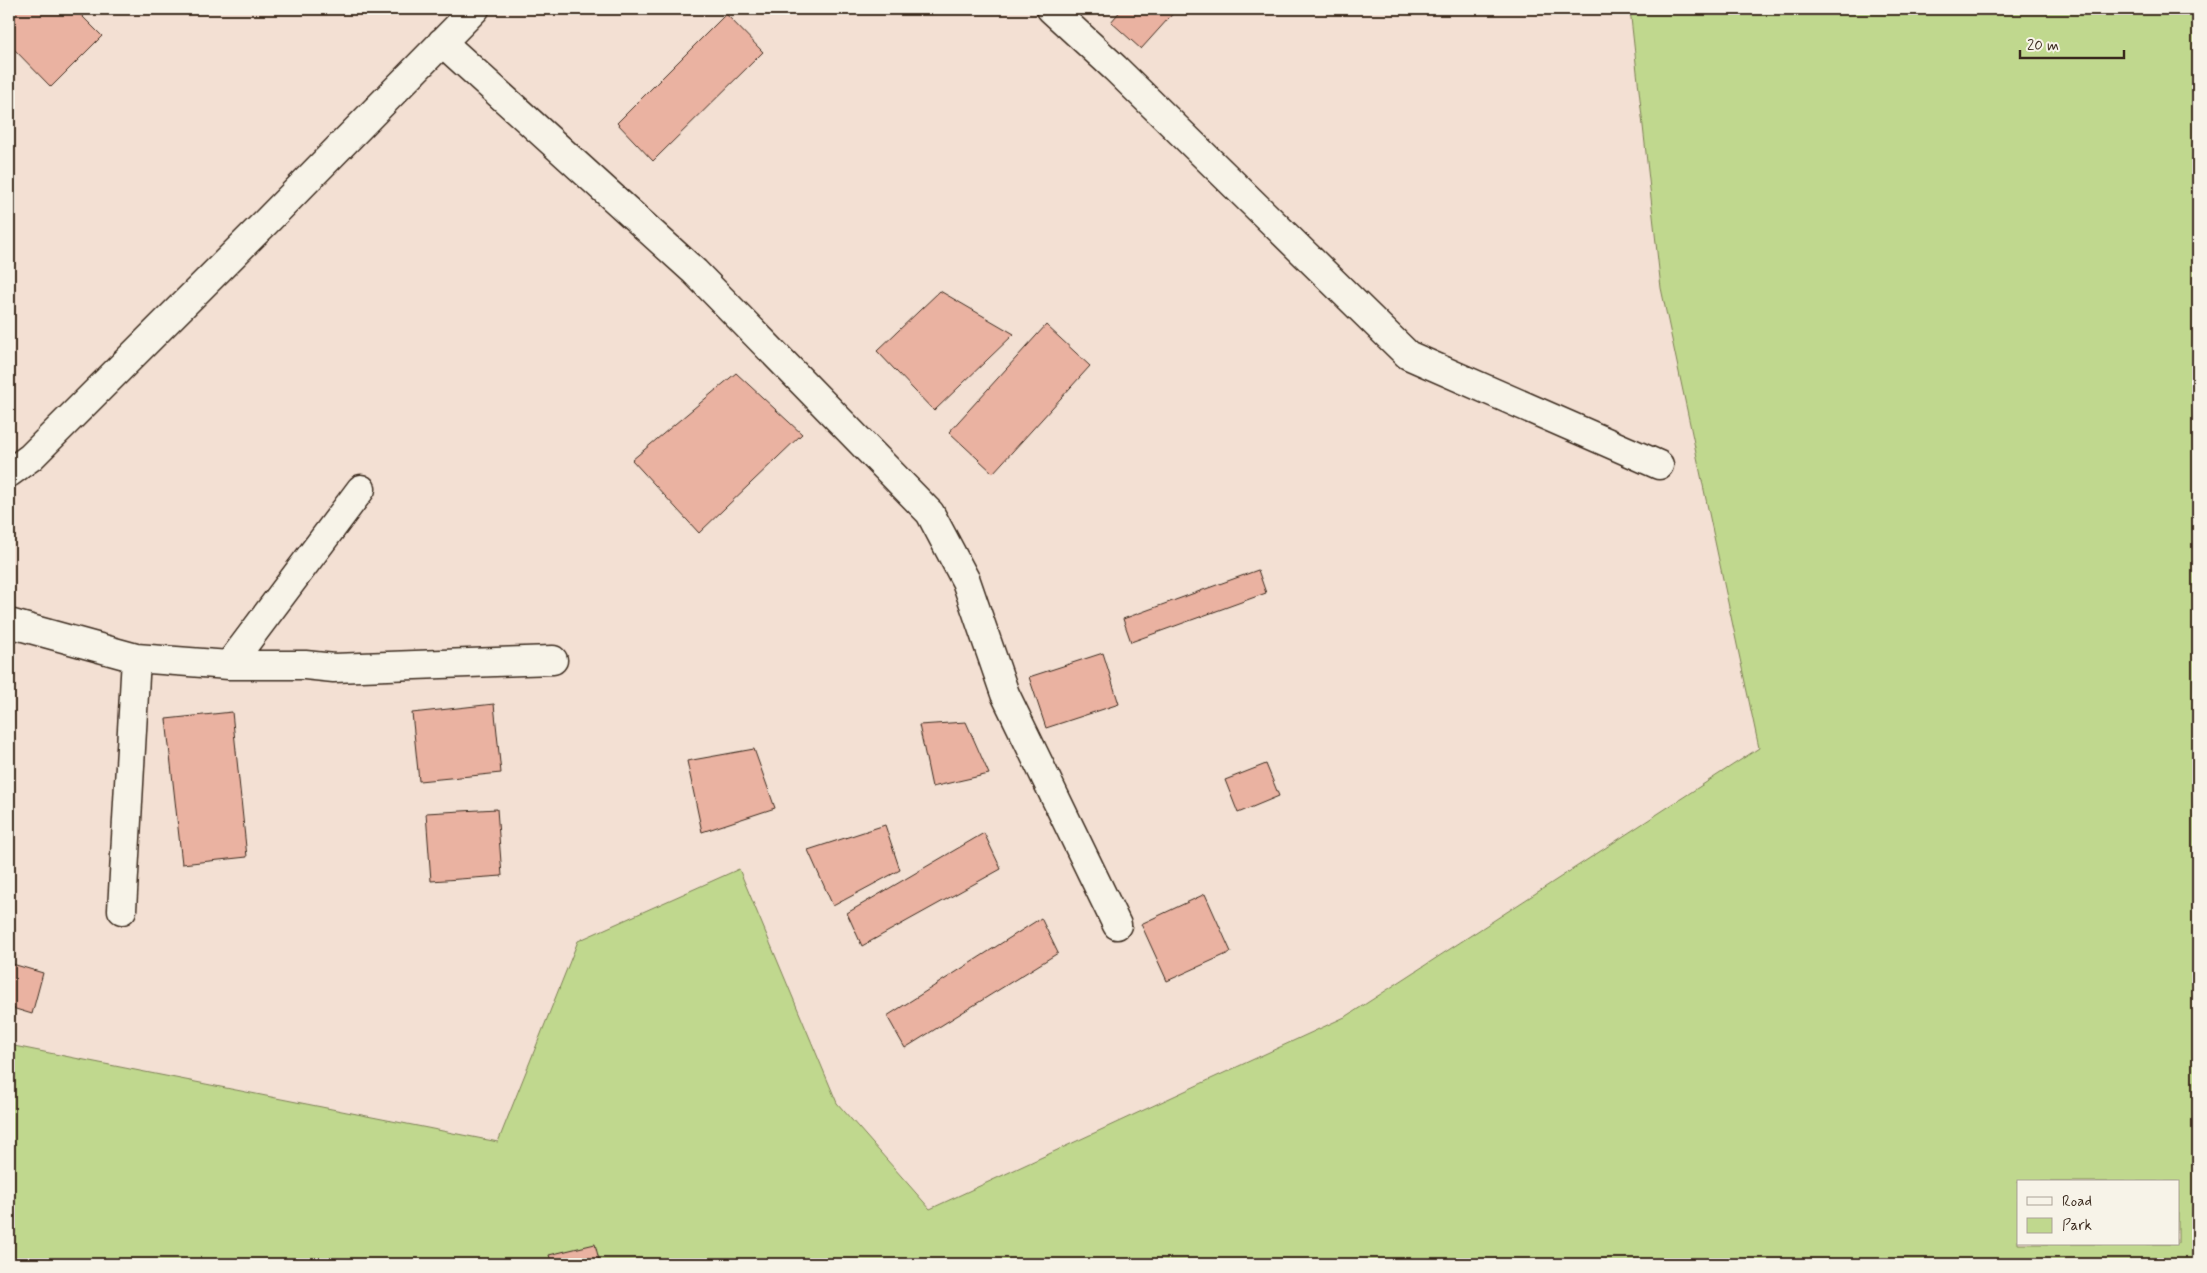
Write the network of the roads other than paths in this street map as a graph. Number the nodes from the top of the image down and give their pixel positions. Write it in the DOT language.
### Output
graph roads {
  1 [pos="474,9"];
  2 [pos="1051,9"];
  3 [pos="442,42"];
  4 [pos="1660,465"];
  5 [pos="9,473"];
  6 [pos="361,490"];
  7 [pos="9,623"];
  8 [pos="136,658"];
  9 [pos="553,660"];
  10 [pos="229,665"];
  11 [pos="122,910"];
  12 [pos="1117,925"];
  1 -- 3 [label="street"];
  2 -- 4 [label="street"];
  3 -- 5 [label="street"];
  3 -- 12 [label="street"];
  6 -- 10 [label="street"];
  7 -- 8 [label="street"];
  8 -- 10 [label="street"];
  8 -- 11 [label="street"];
  9 -- 10 [label="street"];
}
